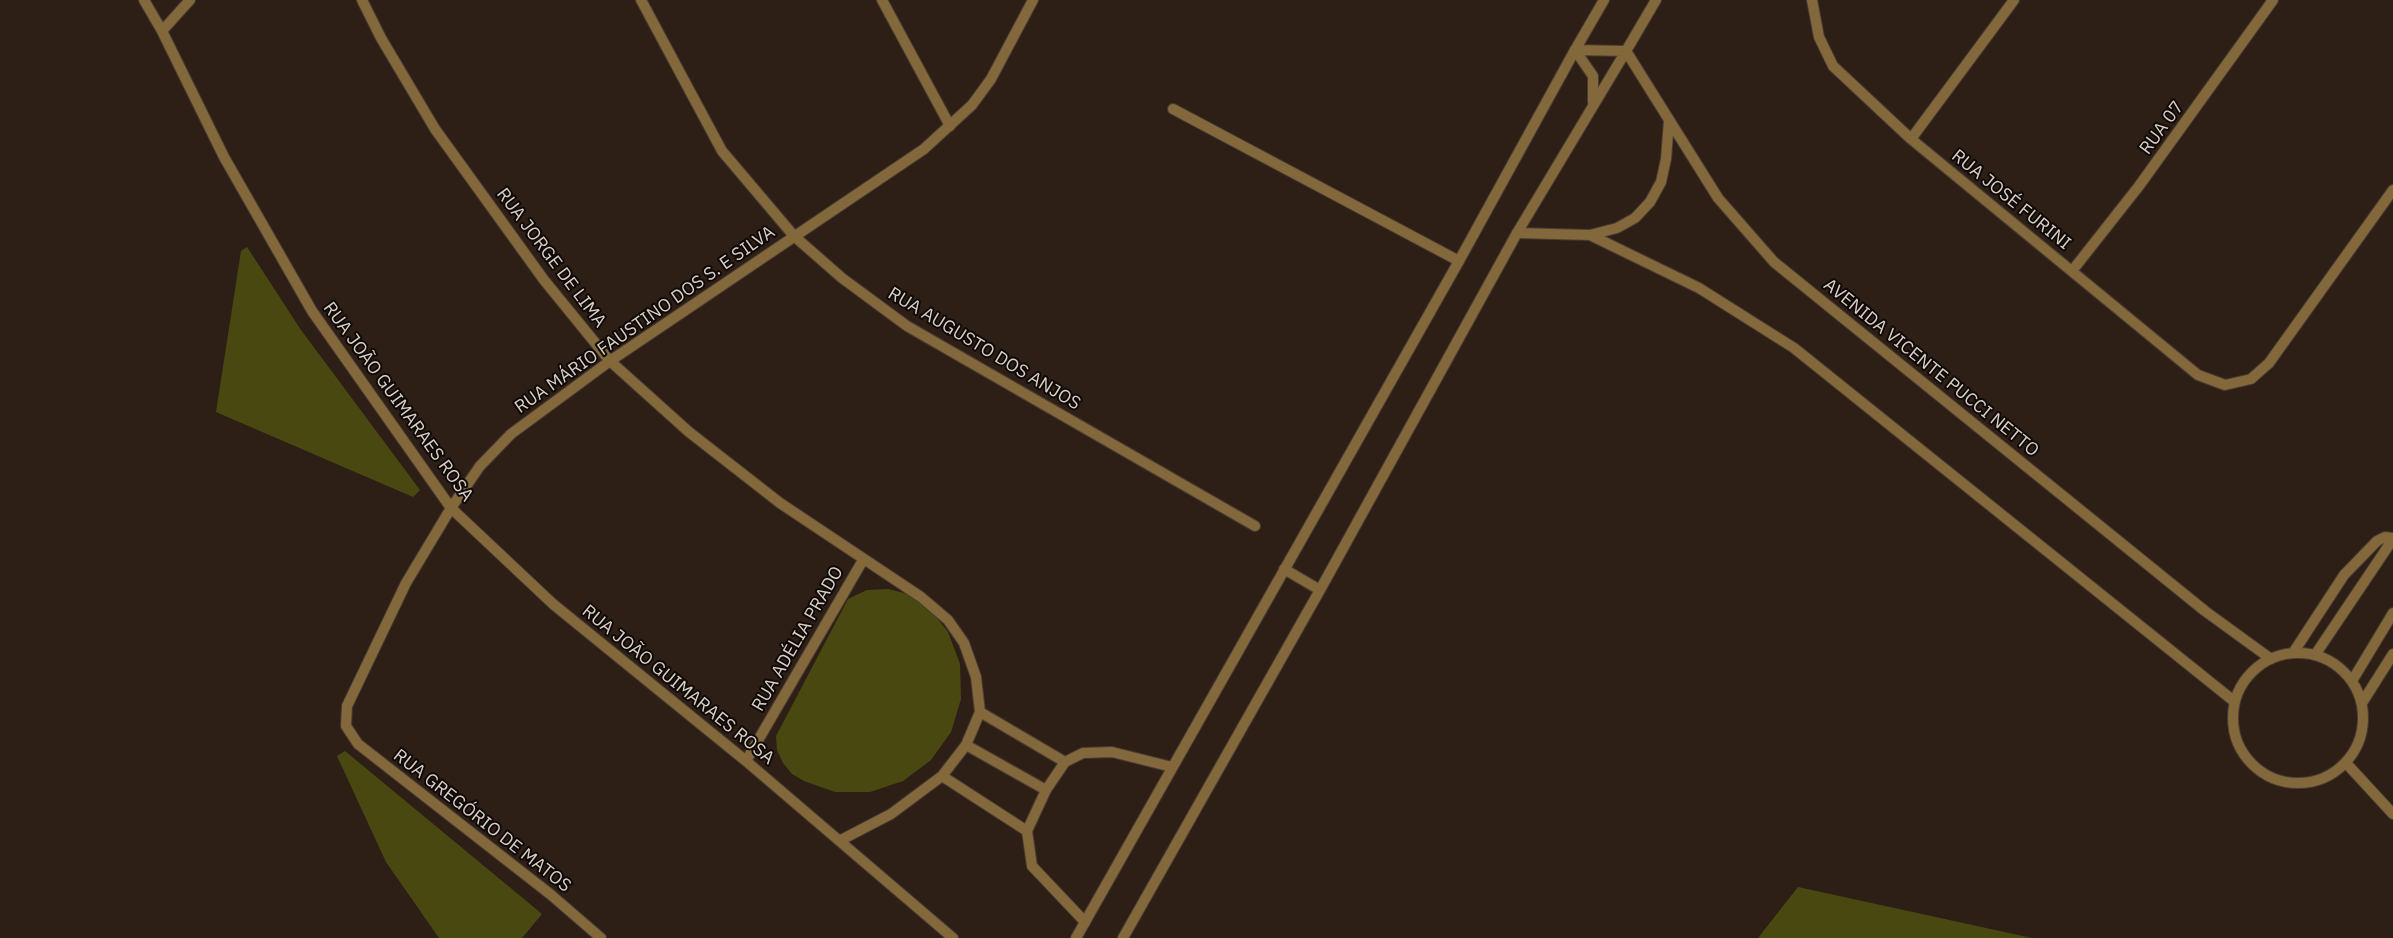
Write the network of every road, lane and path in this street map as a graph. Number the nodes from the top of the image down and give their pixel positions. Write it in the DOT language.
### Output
graph roads {
  1 [pos="144,0"];
  2 [pos="190,0"];
  3 [pos="362,0"];
  4 [pos="641,0"];
  5 [pos="882,0"];
  6 [pos="1033,0"];
  7 [pos="1604,0"];
  8 [pos="1656,0"];
  9 [pos="2014,0"];
  10 [pos="2273,0"];
  11 [pos="1812,4"];
  12 [pos="162,31"];
  13 [pos="1575,50"];
  14 [pos="1626,51"];
  15 [pos="1592,105"];
  16 [pos="1173,110"];
  17 [pos="1669,121"];
  18 [pos="950,126"];
  19 [pos="1911,139"];
  20 [pos="2393,190"];
  21 [pos="1517,233"];
  22 [pos="1590,235"];
  23 [pos="794,236"];
  24 [pos="1458,262"];
  25 [pos="2072,271"];
  26 [pos="610,361"];
  27 [pos="451,508"];
  28 [pos="1255,526"];
  29 [pos="2393,538"];
  30 [pos="863,560"];
  31 [pos="1284,570"];
  32 [pos="1320,590"];
  33 [pos="2393,613"];
  34 [pos="2293,653"];
  35 [pos="2393,654"];
  36 [pos="2315,655"];
  37 [pos="2271,659"];
  38 [pos="2352,681"];
  39 [pos="2234,702"];
  40 [pos="2362,703"];
  41 [pos="980,712"];
  42 [pos="346,726"];
  43 [pos="966,745"];
  44 [pos="746,761"];
  45 [pos="1064,762"];
  46 [pos="2346,763"];
  47 [pos="1172,767"];
  48 [pos="942,776"];
  49 [pos="1046,790"];
  50 [pos="2393,814"];
  51 [pos="1027,831"];
  52 [pos="841,840"];
  53 [pos="1085,922"];
  54 [pos="601,938"];
  55 [pos="953,938"];
  56 [pos="1076,938"];
  57 [pos="1123,938"];
  1 -- 12 [label="street, RUA JOÃO GUIMARAES ROSA"];
  2 -- 12 [label="street"];
  3 -- 26 [label="street, RUA JORGE DE LIMA"];
  4 -- 23 [label="street, RUA AUGUSTO DOS ANJOS"];
  5 -- 18 [label="street"];
  6 -- 18 [label="street, RUA MÁRIO FAUSTINO DOS S. E SILVA"];
  7 -- 13 [label="street"];
  8 -- 14 [label="street"];
  9 -- 19 [label="street"];
  10 -- 25 [label="street, RUA 07"];
  11 -- 19 [label="street, RUA JOSÉ FURINI"];
  12 -- 27 [label="street, RUA JOÃO GUIMARAES ROSA"];
  13 -- 14 [label="street"];
  13 -- 15 [label="street"];
  13 -- 24 [label="street"];
  14 -- 15 [label="street"];
  14 -- 17 [label="street, AVENIDA VICENTE PUCCI NETTO"];
  15 -- 21 [label="street"];
  16 -- 24 [label="street"];
  17 -- 22 [label="street"];
  17 -- 37 [label="street, AVENIDA VICENTE PUCCI NETTO"];
  18 -- 23 [label="street, RUA MÁRIO FAUSTINO DOS S. E SILVA"];
  19 -- 25 [label="street, RUA JOSÉ FURINI"];
  20 -- 25 [label="street, RUA JOSÉ FURINI"];
  21 -- 22 [label="street"];
  21 -- 32 [label="street"];
  22 -- 39 [label="street"];
  23 -- 26 [label="street, RUA MÁRIO FAUSTINO DOS S. E SILVA"];
  23 -- 28 [label="street, RUA AUGUSTO DOS ANJOS"];
  24 -- 31 [label="street"];
  26 -- 27 [label="street, RUA MÁRIO FAUSTINO DOS S. E SILVA"];
  26 -- 30 [label="street, RUA JORGE DE LIMA"];
  27 -- 42 [label="street, RUA MÁRIO FAUSTINO DOS S. E SILVA"];
  27 -- 44 [label="street, RUA JOÃO GUIMARAES ROSA"];
  29 -- 34 [label="street"];
  29 -- 36 [label="street"];
  30 -- 41 [label="street, RUA JORGE DE LIMA"];
  30 -- 44 [label="street, RUA ADÉLIA PRADO"];
  31 -- 32 [label="street"];
  31 -- 47 [label="street"];
  32 -- 57 [label="street"];
  33 -- 38 [label="street"];
  34 -- 36 [label="street"];
  34 -- 37 [label="street"];
  35 -- 40 [label="street"];
  36 -- 38 [label="street"];
  37 -- 39 [label="street"];
  38 -- 40 [label="street"];
  39 -- 46 [label="street"];
  40 -- 46 [label="street"];
  41 -- 43 [label="street"];
  41 -- 45 [label="street"];
  42 -- 54 [label="street, RUA GREGÓRIO DE MATOS"];
  43 -- 48 [label="street"];
  43 -- 49 [label="street"];
  44 -- 52 [label="street, RUA JOÃO GUIMARAES ROSA"];
  45 -- 47 [label="street"];
  45 -- 49 [label="street"];
  46 -- 50 [label="street"];
  47 -- 53 [label="street"];
  48 -- 51 [label="street"];
  48 -- 52 [label="street"];
  49 -- 51 [label="street"];
  51 -- 53 [label="street"];
  52 -- 55 [label="street, RUA JOÃO GUIMARAES ROSA"];
  53 -- 56 [label="street"];
}
